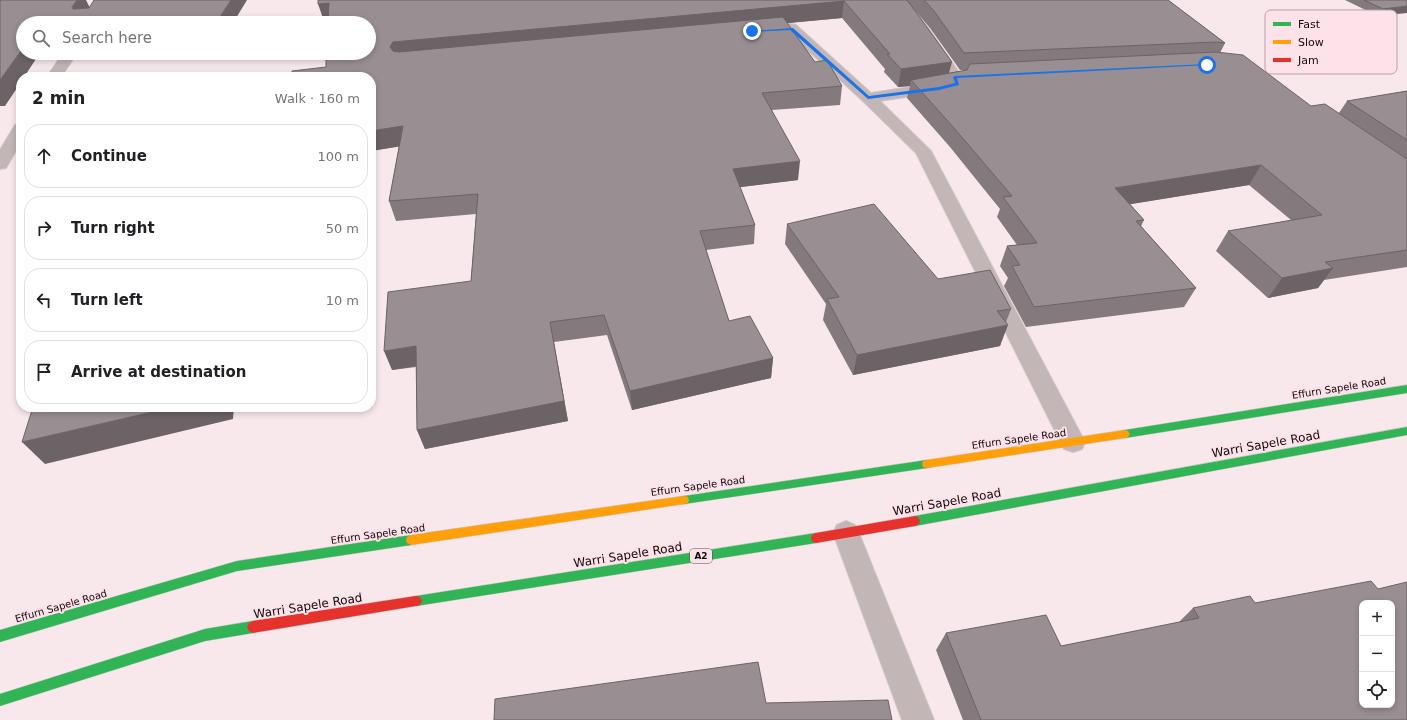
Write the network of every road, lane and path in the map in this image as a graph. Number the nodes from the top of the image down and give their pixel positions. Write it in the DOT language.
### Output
graph roads {
  1 [pos="898,0"];
  2 [pos="744,32"];
  3 [pos="65,60"];
  4 [pos="57,72"];
  5 [pos="970,76"];
  6 [pos="955,77"];
  7 [pos="868,98"];
  8 [pos="16,137"];
  9 [pos="0,164"];
  10 [pos="1407,388"];
  11 [pos="1407,431"];
  12 [pos="1073,442"];
  13 [pos="846,533"];
  14 [pos="0,636"];
  15 [pos="0,700"];
  16 [pos="918,720"];
  1 -- 6 [label="street"];
  2 -- 7 [label="street"];
  3 -- 4 [label="street"];
  5 -- 6 [label="street"];
  6 -- 7 [label="street"];
  7 -- 12 [label="street"];
  8 -- 9 [label="street"];
  10 -- 12 [label="highway, Effurn Sapele Road"];
  11 -- 13 [label="highway, Warri Sapele Road / A2"];
  12 -- 14 [label="highway, Effurn Sapele Road"];
  13 -- 15 [label="highway, Warri Sapele Road / A2"];
  13 -- 16 [label="street"];
}
